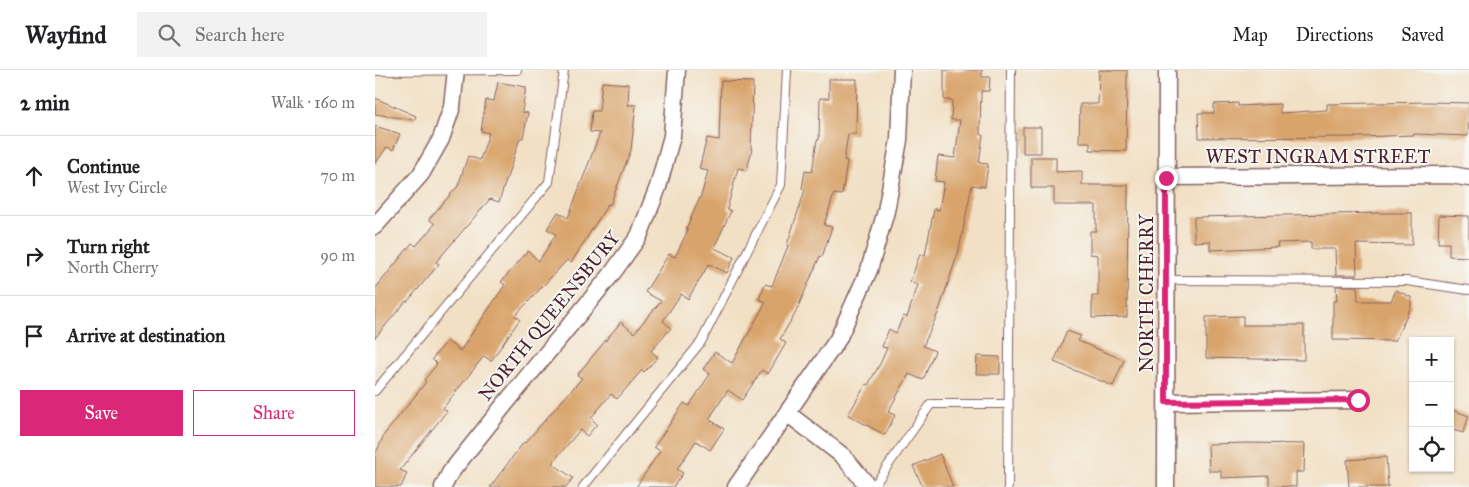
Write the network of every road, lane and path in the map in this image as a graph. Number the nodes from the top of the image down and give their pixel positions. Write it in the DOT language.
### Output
graph roads {
  1 [pos="456,70"];
  2 [pos="517,70"];
  3 [pos="564,70"];
  4 [pos="677,70"];
  5 [pos="787,70"];
  6 [pos="902,70"];
  7 [pos="1011,70"];
  8 [pos="1167,70"];
  9 [pos="375,71"];
  10 [pos="1166,178"];
  11 [pos="1469,178"];
  12 [pos="375,226"];
  13 [pos="1166,280"];
  14 [pos="1469,290"];
  15 [pos="375,391"];
  16 [pos="1358,400"];
  17 [pos="1166,402"];
  18 [pos="1009,404"];
  19 [pos="787,413"];
  20 [pos="443,487"];
  21 [pos="583,487"];
  22 [pos="736,487"];
  23 [pos="869,487"];
  24 [pos="873,487"];
  25 [pos="1008,487"];
  26 [pos="1166,487"];
  1 -- 2 [label="lane"];
  1 -- 9 [label="lane"];
  1 -- 12 [label="street"];
  3 -- 15 [label="lane"];
  4 -- 20 [label="street, NORTH QUEENSBURY"];
  5 -- 21 [label="lane"];
  6 -- 19 [label="street"];
  7 -- 18 [label="lane"];
  8 -- 10 [label="street, NORTH CHERRY"];
  10 -- 11 [label="street, WEST INGRAM STREET"];
  10 -- 13 [label="street, NORTH CHERRY"];
  13 -- 14 [label="lane"];
  13 -- 17 [label="street, NORTH CHERRY"];
  16 -- 17 [label="street"];
  17 -- 26 [label="street, NORTH CHERRY"];
  18 -- 24 [label="lane"];
  18 -- 25 [label="lane"];
  19 -- 22 [label="street"];
  19 -- 23 [label="street"];
}
